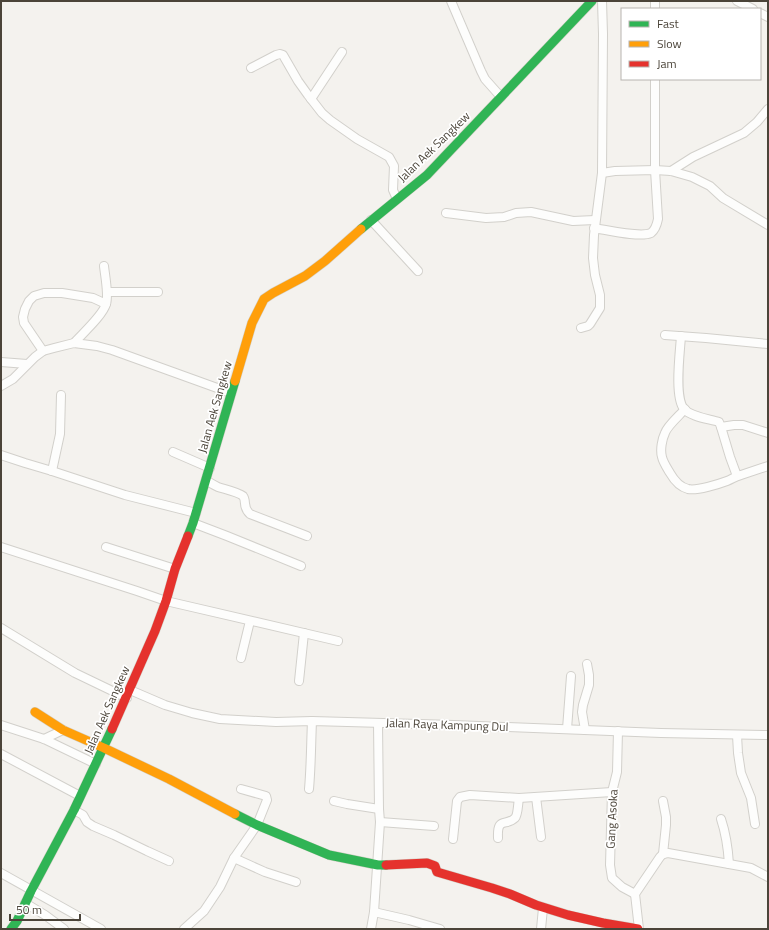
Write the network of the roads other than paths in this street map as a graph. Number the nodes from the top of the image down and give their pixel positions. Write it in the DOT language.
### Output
graph roads {
  1 [pos="450,1"];
  2 [pos="592,1"];
  3 [pos="602,1"];
  4 [pos="737,1"];
  5 [pos="751,8"];
  6 [pos="342,52"];
  7 [pos="251,68"];
  8 [pos="655,80"];
  9 [pos="501,97"];
  10 [pos="311,99"];
  11 [pos="768,109"];
  12 [pos="655,170"];
  13 [pos="671,171"];
  14 [pos="602,173"];
  15 [pos="397,199"];
  16 [pos="446,213"];
  17 [pos="371,220"];
  18 [pos="595,224"];
  19 [pos="768,225"];
  20 [pos="104,266"];
  21 [pos="418,272"];
  22 [pos="107,292"];
  23 [pos="158,292"];
  24 [pos="106,304"];
  25 [pos="581,328"];
  26 [pos="665,335"];
  27 [pos="680,336"];
  28 [pos="74,343"];
  29 [pos="768,344"];
  30 [pos="43,352"];
  31 [pos="1,362"];
  32 [pos="26,364"];
  33 [pos="1,386"];
  34 [pos="231,393"];
  35 [pos="61,395"];
  36 [pos="685,410"];
  37 [pos="721,427"];
  38 [pos="768,433"];
  39 [pos="173,452"];
  40 [pos="1,454"];
  41 [pos="768,466"];
  42 [pos="210,468"];
  43 [pos="52,471"];
  44 [pos="737,476"];
  45 [pos="206,480"];
  46 [pos="196,513"];
  47 [pos="194,524"];
  48 [pos="306,536"];
  49 [pos="1,547"];
  50 [pos="106,547"];
  51 [pos="301,566"];
  52 [pos="175,569"];
  53 [pos="166,601"];
  54 [pos="250,621"];
  55 [pos="1,628"];
  56 [pos="304,633"];
  57 [pos="338,641"];
  58 [pos="242,658"];
  59 [pos="587,664"];
  60 [pos="571,676"];
  61 [pos="299,681"];
  62 [pos="129,694"];
  63 [pos="35,712"];
  64 [pos="312,721"];
  65 [pos="378,723"];
  66 [pos="1,725"];
  67 [pos="567,729"];
  68 [pos="63,730"];
  69 [pos="585,730"];
  70 [pos="618,731"];
  71 [pos="737,735"];
  72 [pos="768,735"];
  73 [pos="44,739"];
  74 [pos="104,748"];
  75 [pos="1,754"];
  76 [pos="96,764"];
  77 [pos="241,788"];
  78 [pos="309,789"];
  79 [pos="612,792"];
  80 [pos="80,796"];
  81 [pos="536,797"];
  82 [pos="519,798"];
  83 [pos="334,801"];
  84 [pos="663,801"];
  85 [pos="378,809"];
  86 [pos="74,810"];
  87 [pos="721,819"];
  88 [pos="380,822"];
  89 [pos="257,824"];
  90 [pos="755,824"];
  91 [pos="434,826"];
  92 [pos="541,837"];
  93 [pos="498,838"];
  94 [pos="453,839"];
  95 [pos="664,854"];
  96 [pos="234,858"];
  97 [pos="169,861"];
  98 [pos="378,864"];
  99 [pos="729,864"];
  100 [pos="1,874"];
  101 [pos="768,877"];
  102 [pos="296,882"];
  103 [pos="31,891"];
  104 [pos="635,894"];
  105 [pos="25,904"];
  106 [pos="543,908"];
  107 [pos="374,912"];
  108 [pos="11,929"];
  109 [pos="64,929"];
  110 [pos="101,929"];
  111 [pos="184,929"];
  112 [pos="371,929"];
  113 [pos="440,929"];
  114 [pos="541,929"];
  115 [pos="639,929"];
  1 -- 9 [label="street"];
  2 -- 9 [label="street, Jalan Aek Sangkew"];
  3 -- 14 [label="street"];
  4 -- 5 [label="street"];
  6 -- 10 [label="street"];
  7 -- 10 [label="street"];
  8 -- 12 [label="street"];
  9 -- 15 [label="street, Jalan Aek Sangkew"];
  10 -- 15 [label="street"];
  11 -- 13 [label="street"];
  12 -- 13 [label="street"];
  12 -- 14 [label="street"];
  12 -- 18 [label="street"];
  13 -- 19 [label="street"];
  14 -- 18 [label="street"];
  15 -- 17 [label="street, Jalan Aek Sangkew"];
  16 -- 18 [label="street"];
  17 -- 21 [label="street"];
  17 -- 34 [label="street, Jalan Aek Sangkew"];
  18 -- 25 [label="street"];
  20 -- 22 [label="street"];
  22 -- 23 [label="street"];
  22 -- 24 [label="street"];
  24 -- 28 [label="street"];
  24 -- 30 [label="street"];
  26 -- 27 [label="street"];
  27 -- 29 [label="street"];
  27 -- 36 [label="street"];
  28 -- 30 [label="street"];
  28 -- 34 [label="street"];
  30 -- 32 [label="street"];
  31 -- 32 [label="street"];
  32 -- 33 [label="street"];
  34 -- 42 [label="street, Jalan Aek Sangkew"];
  35 -- 43 [label="street"];
  36 -- 37 [label="street"];
  36 -- 44 [label="street"];
  37 -- 38 [label="street"];
  37 -- 44 [label="street"];
  39 -- 42 [label="street"];
  40 -- 43 [label="street"];
  41 -- 44 [label="street"];
  42 -- 45 [label="street, Jalan Aek Sangkew"];
  43 -- 46 [label="street"];
  45 -- 46 [label="street, Jalan Aek Sangkew"];
  45 -- 48 [label="street"];
  46 -- 47 [label="street, Jalan Aek Sangkew"];
  47 -- 51 [label="street"];
  47 -- 52 [label="street, Jalan Aek Sangkew"];
  49 -- 53 [label="street"];
  50 -- 52 [label="street"];
  52 -- 53 [label="street, Jalan Aek Sangkew"];
  53 -- 54 [label="street"];
  53 -- 62 [label="street, Jalan Aek Sangkew"];
  54 -- 56 [label="street"];
  54 -- 58 [label="street"];
  55 -- 62 [label="street, Jalan Raya Kampung Dul"];
  56 -- 57 [label="street"];
  56 -- 61 [label="street"];
  59 -- 69 [label="street"];
  60 -- 67 [label="street"];
  62 -- 64 [label="street, Jalan Raya Kampung Dul"];
  62 -- 74 [label="street, Jalan Aek Sangkew"];
  63 -- 68 [label="street"];
  64 -- 65 [label="street, Jalan Raya Kampung Dul"];
  64 -- 78 [label="street"];
  65 -- 67 [label="street, Jalan Raya Kampung Dul"];
  65 -- 85 [label="street"];
  66 -- 73 [label="street"];
  67 -- 69 [label="street, Jalan Raya Kampung Dul"];
  68 -- 73 [label="street"];
  68 -- 74 [label="street"];
  69 -- 70 [label="street, Jalan Raya Kampung Dul"];
  70 -- 71 [label="street, Jalan Raya Kampung Dul"];
  70 -- 79 [label="street, Gang Asoka"];
  71 -- 72 [label="street, Jalan Raya Kampung Dul"];
  71 -- 90 [label="street"];
  73 -- 76 [label="street"];
  74 -- 76 [label="street, Jalan Aek Sangkew"];
  74 -- 89 [label="street"];
  75 -- 80 [label="street"];
  76 -- 80 [label="street, Jalan Aek Sangkew"];
  77 -- 89 [label="street"];
  79 -- 81 [label="street"];
  79 -- 104 [label="street, Gang Asoka"];
  80 -- 86 [label="street, Jalan Aek Sangkew"];
  81 -- 82 [label="street"];
  81 -- 92 [label="street"];
  82 -- 93 [label="street"];
  82 -- 94 [label="street"];
  83 -- 85 [label="street"];
  84 -- 95 [label="street"];
  85 -- 88 [label="street"];
  86 -- 97 [label="street"];
  86 -- 103 [label="street, Jalan Aek Sangkew"];
  87 -- 99 [label="street"];
  88 -- 91 [label="street"];
  88 -- 98 [label="street"];
  89 -- 96 [label="street"];
  89 -- 98 [label="street"];
  95 -- 99 [label="street"];
  95 -- 104 [label="street"];
  96 -- 102 [label="street"];
  96 -- 111 [label="street"];
  98 -- 106 [label="street"];
  98 -- 107 [label="street"];
  99 -- 101 [label="street"];
  100 -- 103 [label="street"];
  103 -- 105 [label="street, Jalan Aek Sangkew"];
  103 -- 110 [label="street"];
  104 -- 115 [label="street"];
  105 -- 108 [label="street, Jalan Aek Sangkew"];
  105 -- 109 [label="street"];
  106 -- 114 [label="street"];
  106 -- 115 [label="street"];
  107 -- 112 [label="street"];
  107 -- 113 [label="street"];
}
